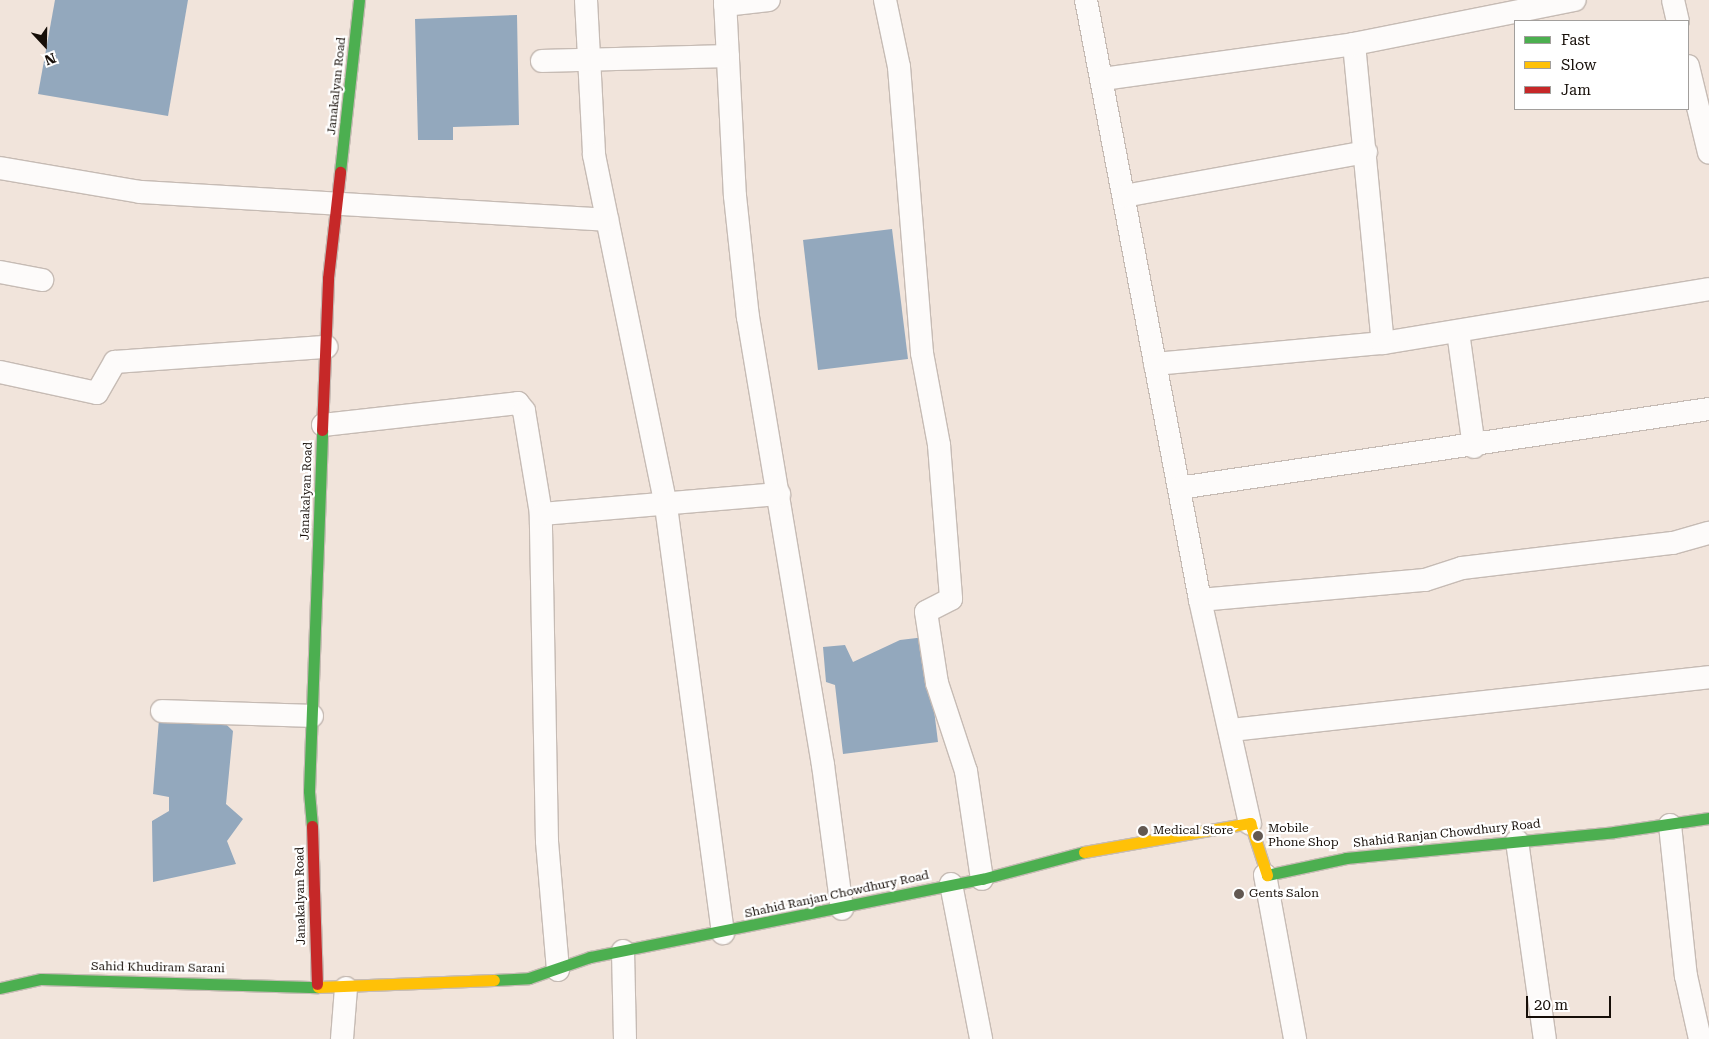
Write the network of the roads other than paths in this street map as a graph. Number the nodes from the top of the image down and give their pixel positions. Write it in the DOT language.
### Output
graph roads {
  1 [pos="359,0"];
  2 [pos="586,0"];
  3 [pos="769,0"];
  4 [pos="885,0"];
  5 [pos="1086,0"];
  6 [pos="1575,0"];
  7 [pos="1673,0"];
  8 [pos="725,2"];
  9 [pos="1678,20"];
  10 [pos="1354,44"];
  11 [pos="728,56"];
  12 [pos="589,60"];
  13 [pos="542,61"];
  14 [pos="1689,68"];
  15 [pos="1103,79"];
  16 [pos="1701,86"];
  17 [pos="1366,152"];
  18 [pos="1709,153"];
  19 [pos="0,168"];
  20 [pos="1124,196"];
  21 [pos="337,203"];
  22 [pos="607,220"];
  23 [pos="0,272"];
  24 [pos="42,280"];
  25 [pos="1709,289"];
  26 [pos="1458,332"];
  27 [pos="1383,343"];
  28 [pos="326,348"];
  29 [pos="1155,364"];
  30 [pos="0,372"];
  31 [pos="1709,409"];
  32 [pos="323,425"];
  33 [pos="1474,447"];
  34 [pos="1179,488"];
  35 [pos="779,494"];
  36 [pos="666,506"];
  37 [pos="541,514"];
  38 [pos="1709,533"];
  39 [pos="1200,600"];
  40 [pos="1709,677"];
  41 [pos="162,711"];
  42 [pos="312,716"];
  43 [pos="1231,730"];
  44 [pos="1709,818"];
  45 [pos="1250,823"];
  46 [pos="1670,825"];
  47 [pos="1516,840"];
  48 [pos="1264,875"];
  49 [pos="982,879"];
  50 [pos="951,884"];
  51 [pos="842,909"];
  52 [pos="723,933"];
  53 [pos="623,951"];
  54 [pos="558,970"];
  55 [pos="317,984"];
  56 [pos="0,988"];
  57 [pos="346,988"];
  58 [pos="342,1039"];
  59 [pos="625,1039"];
  60 [pos="981,1039"];
  61 [pos="1295,1039"];
  62 [pos="1545,1039"];
  63 [pos="1700,1039"];
  1 -- 21 [label="street, Janakalyan Road"];
  2 -- 12 [label="street"];
  3 -- 8 [label="street"];
  4 -- 49 [label="street"];
  5 -- 15 [label="street"];
  6 -- 10 [label="street"];
  7 -- 9 [label="street"];
  8 -- 11 [label="street"];
  10 -- 15 [label="street"];
  10 -- 17 [label="street"];
  11 -- 12 [label="street"];
  11 -- 35 [label="street"];
  12 -- 13 [label="street"];
  12 -- 22 [label="street"];
  14 -- 16 [label="street"];
  15 -- 20 [label="street"];
  16 -- 18 [label="street"];
  17 -- 20 [label="street"];
  17 -- 27 [label="street"];
  19 -- 21 [label="street"];
  20 -- 29 [label="street"];
  21 -- 22 [label="street"];
  21 -- 28 [label="street, Janakalyan Road"];
  22 -- 36 [label="street"];
  23 -- 24 [label="street"];
  25 -- 26 [label="street"];
  26 -- 27 [label="street"];
  26 -- 33 [label="street"];
  27 -- 29 [label="street"];
  28 -- 30 [label="street"];
  28 -- 32 [label="street, Janakalyan Road"];
  29 -- 34 [label="street"];
  31 -- 33 [label="street"];
  32 -- 37 [label="street"];
  32 -- 42 [label="street, Janakalyan Road"];
  33 -- 34 [label="street"];
  34 -- 39 [label="street"];
  35 -- 36 [label="street"];
  35 -- 51 [label="street"];
  36 -- 37 [label="street"];
  36 -- 52 [label="street"];
  37 -- 54 [label="street"];
  38 -- 39 [label="street"];
  39 -- 43 [label="street"];
  40 -- 43 [label="street"];
  41 -- 42 [label="street"];
  42 -- 55 [label="street, Janakalyan Road"];
  43 -- 45 [label="street"];
  44 -- 46 [label="street, Shahid Ranjan Chowdhury Road"];
  45 -- 48 [label="street"];
  45 -- 49 [label="street, Shahid Ranjan Chowdhury Road"];
  46 -- 47 [label="street, Shahid Ranjan Chowdhury Road"];
  46 -- 63 [label="street"];
  47 -- 48 [label="street, Shahid Ranjan Chowdhury Road"];
  47 -- 62 [label="street"];
  48 -- 61 [label="street"];
  49 -- 50 [label="street, Shahid Ranjan Chowdhury Road"];
  50 -- 51 [label="street, Shahid Ranjan Chowdhury Road"];
  50 -- 60 [label="street"];
  51 -- 52 [label="street, Shahid Ranjan Chowdhury Road"];
  52 -- 53 [label="street, Shahid Ranjan Chowdhury Road"];
  53 -- 54 [label="street, Shahid Ranjan Chowdhury Road"];
  53 -- 59 [label="street"];
  54 -- 57 [label="street, Shahid Ranjan Chowdhury Road"];
  55 -- 56 [label="street, Sahid Khudiram Sarani"];
  55 -- 57 [label="street, Shahid Ranjan Chowdhury Road"];
  57 -- 58 [label="street"];
}
